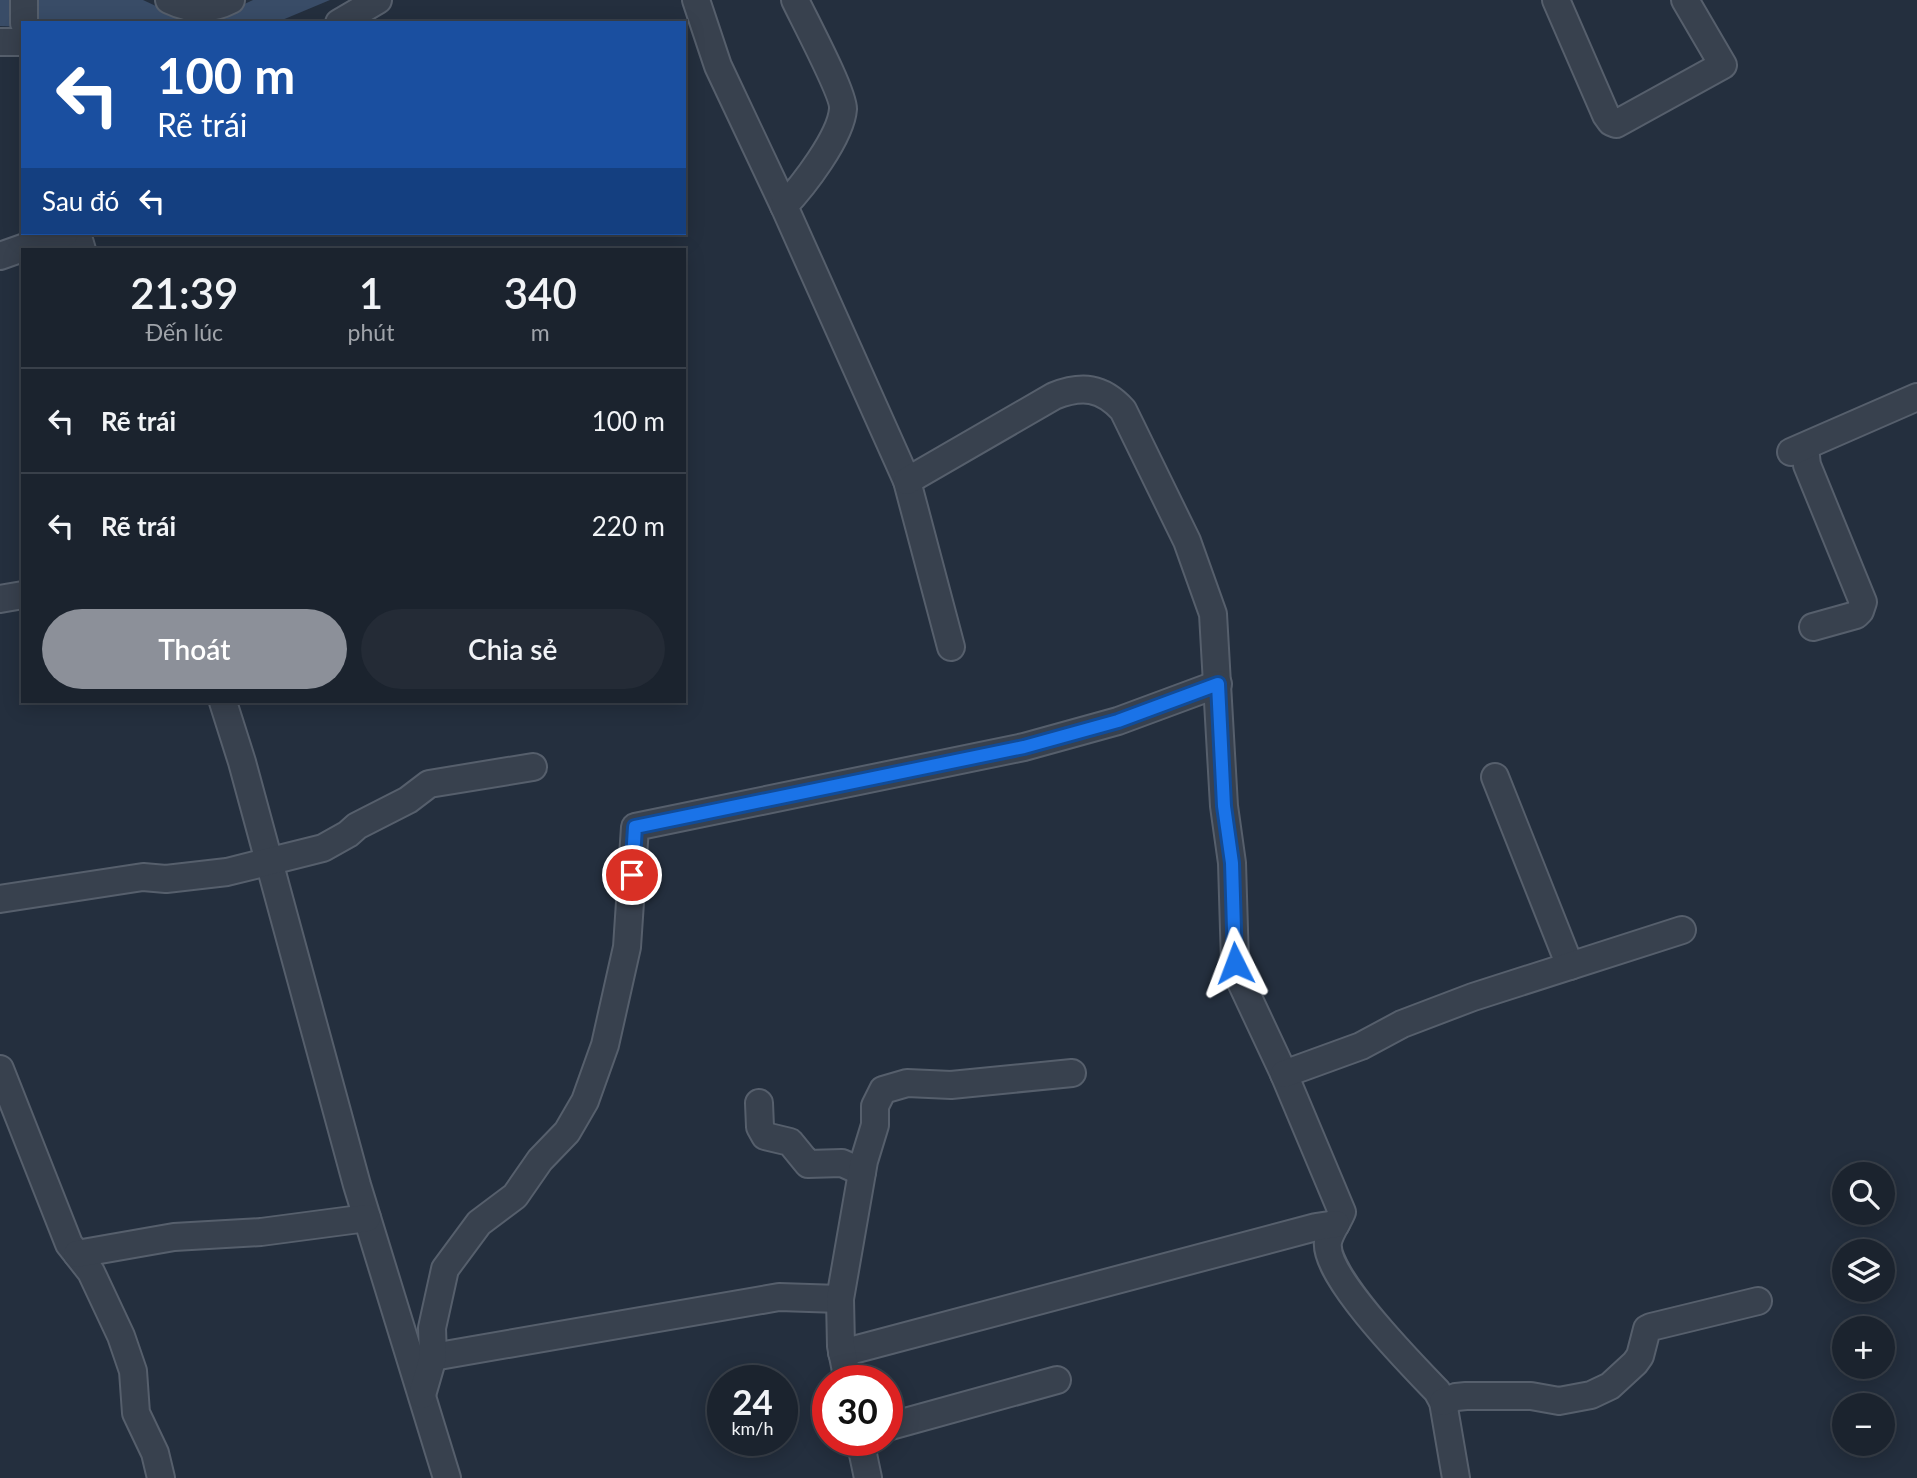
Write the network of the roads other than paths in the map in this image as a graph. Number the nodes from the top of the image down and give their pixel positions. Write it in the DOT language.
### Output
graph roads {
  1 [pos="24,0"];
  2 [pos="169,0"];
  3 [pos="231,0"];
  4 [pos="378,0"];
  5 [pos="696,0"];
  6 [pos="795,0"];
  7 [pos="1556,0"];
  8 [pos="1685,0"];
  9 [pos="342,21"];
  10 [pos="18,38"];
  11 [pos="784,206"];
  12 [pos="59,235"];
  13 [pos="23,248"];
  14 [pos="21,249"];
  15 [pos="0,256"];
  16 [pos="1917,397"];
  17 [pos="907,481"];
  18 [pos="21,595"];
  19 [pos="0,599"];
  20 [pos="1813,627"];
  21 [pos="951,647"];
  22 [pos="1218,684"];
  23 [pos="223,703"];
  24 [pos="533,767"];
  25 [pos="1494,777"];
  26 [pos="269,861"];
  27 [pos="0,899"];
  28 [pos="1682,930"];
  29 [pos="1570,966"];
  30 [pos="0,1069"];
  31 [pos="1072,1073"];
  32 [pos="1284,1074"];
  33 [pos="759,1102"];
  34 [pos="862,1172"];
  35 [pos="367,1218"];
  36 [pos="1336,1224"];
  37 [pos="77,1254"];
  38 [pos="840,1299"];
  39 [pos="1758,1301"];
  40 [pos="842,1353"];
  41 [pos="433,1357"];
  42 [pos="845,1365"];
  43 [pos="1057,1380"];
  44 [pos="422,1395"];
  45 [pos="1443,1402"];
  46 [pos="903,1423"];
  47 [pos="863,1456"];
  48 [pos="161,1478"];
  49 [pos="447,1478"];
  50 [pos="868,1478"];
  51 [pos="1456,1478"];
  1 -- 10 [label="street"];
  2 -- 3 [label="street"];
  4 -- 9 [label="street"];
  5 -- 11 [label="street"];
  6 -- 11 [label="street"];
  7 -- 8 [label="street"];
  11 -- 17 [label="street"];
  12 -- 13 [label="street"];
  14 -- 15 [label="street"];
  16 -- 20 [label="street"];
  17 -- 21 [label="street"];
  17 -- 22 [label="street"];
  18 -- 19 [label="street"];
  22 -- 32 [label="street"];
  22 -- 41 [label="street"];
  23 -- 26 [label="street"];
  24 -- 26 [label="street"];
  25 -- 29 [label="street"];
  26 -- 27 [label="street"];
  26 -- 35 [label="street"];
  28 -- 29 [label="street"];
  29 -- 32 [label="street"];
  30 -- 37 [label="street"];
  31 -- 34 [label="street"];
  32 -- 36 [label="street"];
  33 -- 34 [label="street"];
  34 -- 38 [label="street"];
  35 -- 37 [label="street"];
  35 -- 44 [label="street"];
  36 -- 40 [label="street"];
  36 -- 45 [label="street"];
  37 -- 48 [label="street"];
  38 -- 40 [label="street"];
  38 -- 41 [label="street"];
  39 -- 45 [label="street"];
  40 -- 42 [label="street"];
  41 -- 44 [label="street"];
  43 -- 46 [label="street"];
  44 -- 49 [label="street"];
  45 -- 51 [label="street"];
  47 -- 50 [label="street"];
}
